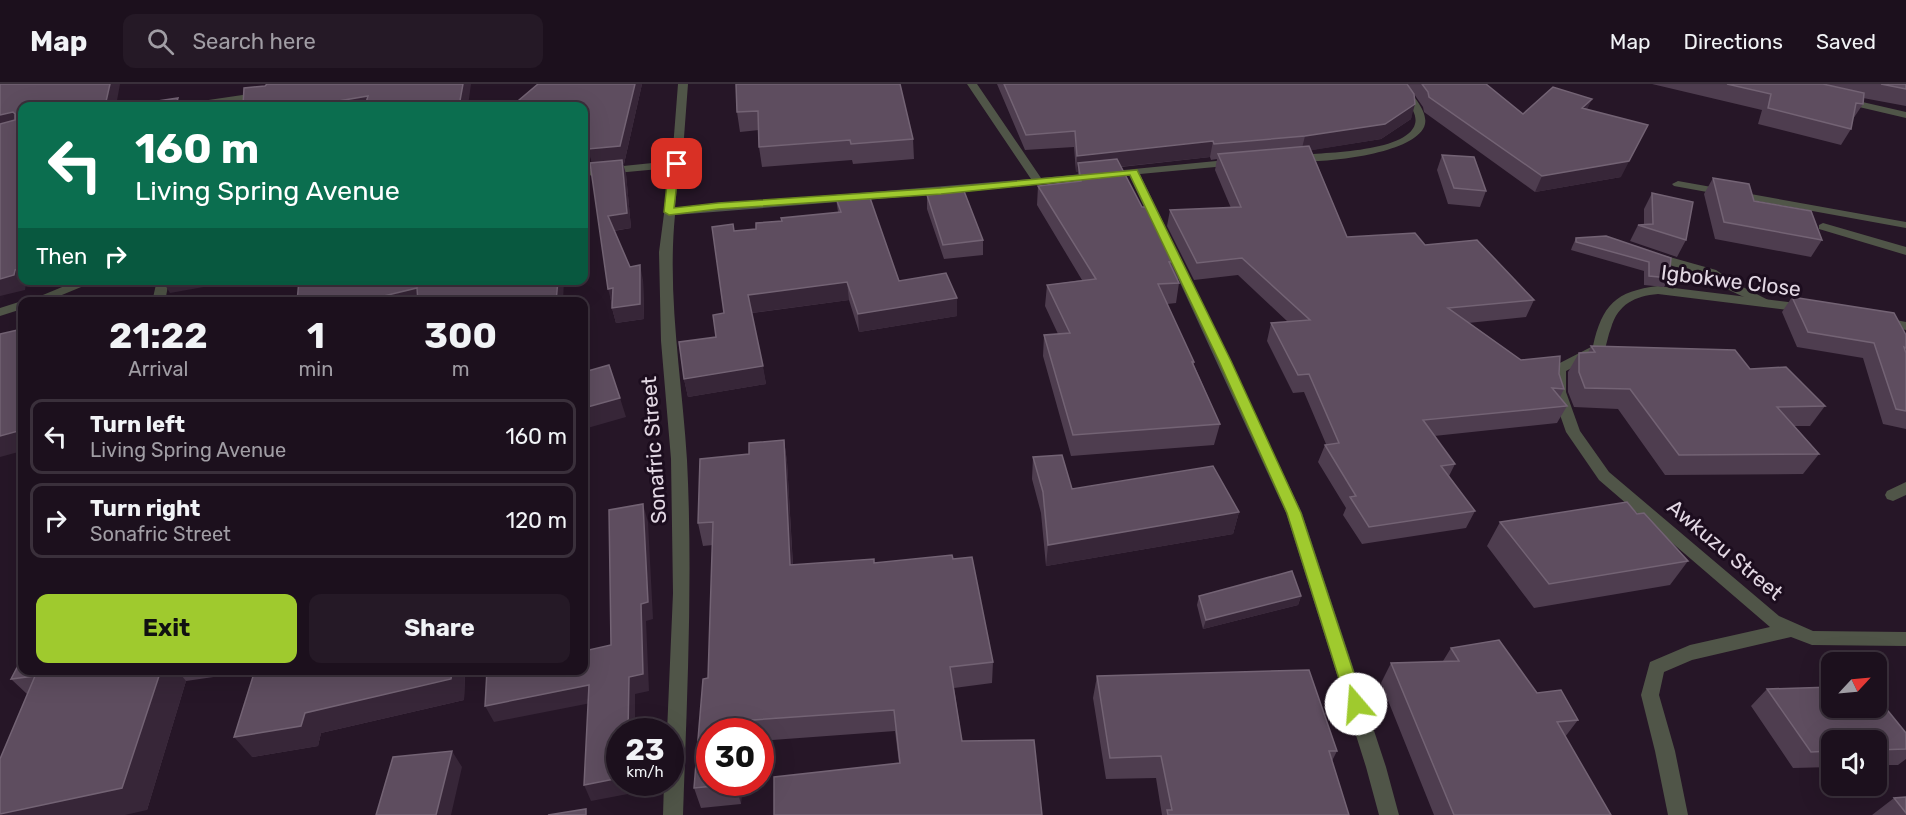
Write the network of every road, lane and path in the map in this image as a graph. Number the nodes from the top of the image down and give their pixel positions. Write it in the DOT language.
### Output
graph roads {
  1 [pos="266,84"];
  2 [pos="683,84"];
  3 [pos="972,84"];
  4 [pos="1399,84"];
  5 [pos="262,95"];
  6 [pos="1836,100"];
  7 [pos="215,102"];
  8 [pos="257,102"];
  9 [pos="1906,115"];
  10 [pos="1282,159"];
  11 [pos="1247,162"];
  12 [pos="677,164"];
  13 [pos="1133,172"];
  14 [pos="588,173"];
  15 [pos="1037,180"];
  16 [pos="1678,184"];
  17 [pos="669,212"];
  18 [pos="1906,225"];
  19 [pos="1823,227"];
  20 [pos="1639,251"];
  21 [pos="1906,251"];
  22 [pos="78,285"];
  23 [pos="46,297"];
  24 [pos="1768,303"];
  25 [pos="18,306"];
  26 [pos="1813,310"];
  27 [pos="0,312"];
  28 [pos="1868,319"];
  29 [pos="1906,326"];
  30 [pos="1564,409"];
  31 [pos="1790,630"];
  32 [pos="1906,639"];
  33 [pos="673,815"];
  34 [pos="1389,815"];
  35 [pos="1677,815"];
  1 -- 5 [label="street"];
  2 -- 12 [label="street, Sonafric Street"];
  3 -- 15 [label="street"];
  4 -- 10 [label="street"];
  5 -- 7 [label="street"];
  5 -- 8 [label="street"];
  6 -- 9 [label="street"];
  11 -- 13 [label="street"];
  12 -- 14 [label="street"];
  12 -- 17 [label="street, Sonafric Street"];
  13 -- 15 [label="street"];
  13 -- 34 [label="street"];
  15 -- 17 [label="street"];
  16 -- 18 [label="street"];
  17 -- 33 [label="street, Sonafric Street"];
  19 -- 21 [label="street"];
  20 -- 24 [label="street"];
  22 -- 23 [label="street"];
  24 -- 26 [label="street, Igbokwe Close"];
  24 -- 30 [label="street, Igbokwe Close"];
  25 -- 27 [label="street"];
  28 -- 29 [label="street"];
  30 -- 31 [label="street, Awkuzu Street"];
  31 -- 32 [label="street, Awkuzu Street"];
  31 -- 35 [label="street"];
}
